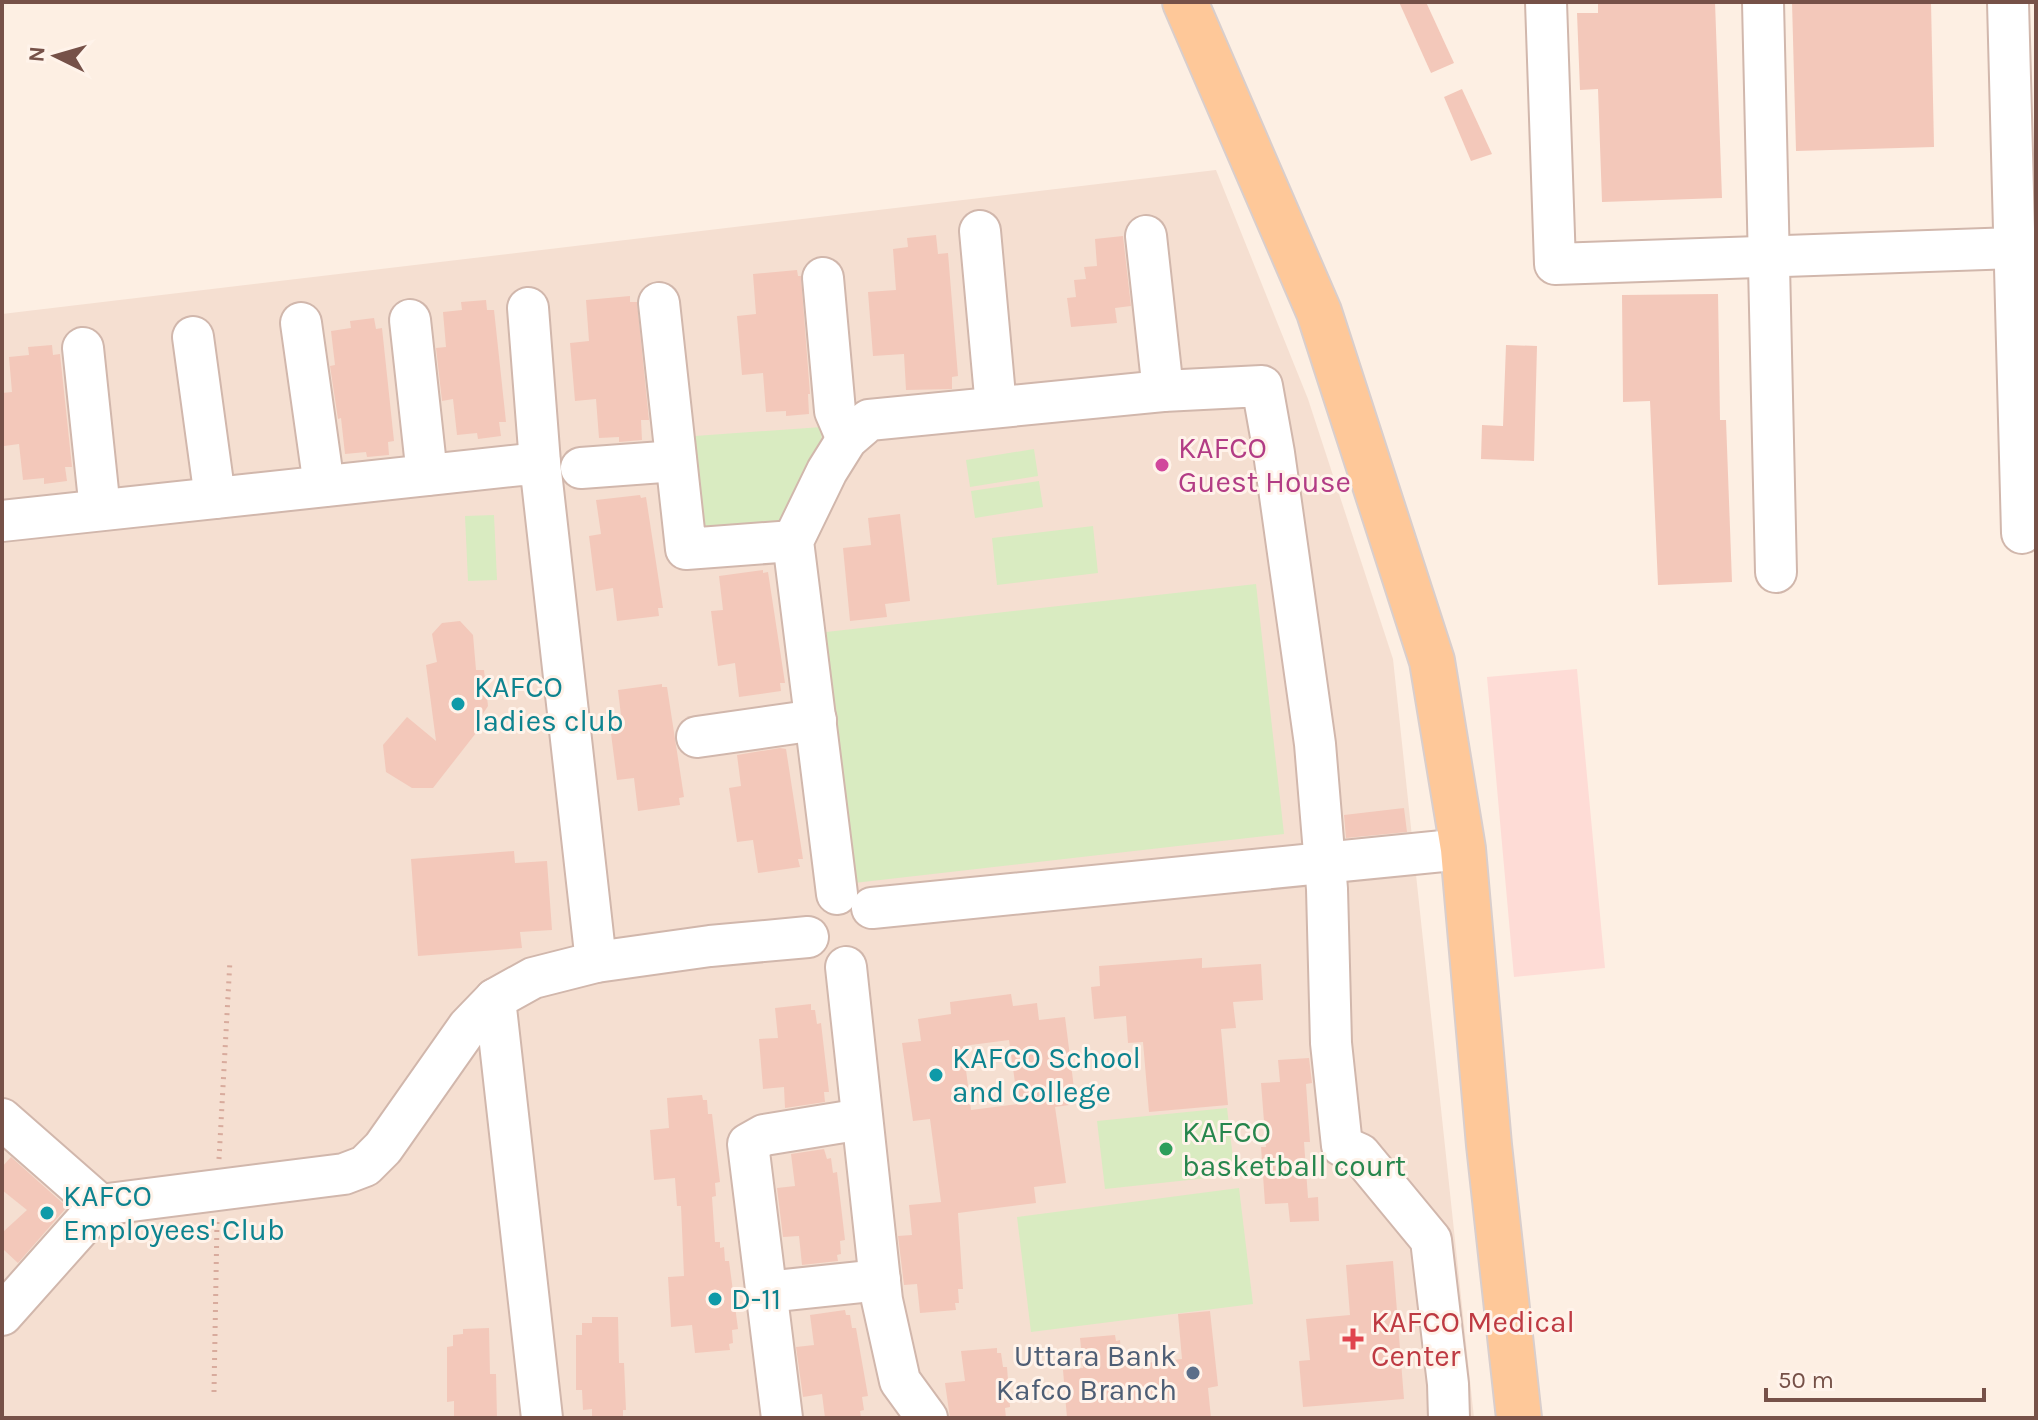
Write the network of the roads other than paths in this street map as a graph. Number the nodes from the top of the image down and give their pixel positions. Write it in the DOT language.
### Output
graph roads {
  1 [pos="1185,2"];
  2 [pos="1546,2"];
  3 [pos="1763,2"];
  4 [pos="2008,2"];
  5 [pos="980,231"];
  6 [pos="1146,236"];
  7 [pos="2014,248"];
  8 [pos="1767,257"];
  9 [pos="823,278"];
  10 [pos="659,303"];
  11 [pos="528,308"];
  12 [pos="410,320"];
  13 [pos="301,323"];
  14 [pos="193,337"];
  15 [pos="83,348"];
  16 [pos="1163,391"];
  17 [pos="996,407"];
  18 [pos="847,439"];
  19 [pos="676,461"];
  20 [pos="540,463"];
  21 [pos="581,468"];
  22 [pos="427,475"];
  23 [pos="324,486"];
  24 [pos="215,498"];
  25 [pos="100,510"];
  26 [pos="2,521"];
  27 [pos="2022,533"];
  28 [pos="793,541"];
  29 [pos="1776,572"];
  30 [pos="816,720"];
  31 [pos="697,737"];
  32 [pos="1464,863"];
  33 [pos="1326,876"];
  34 [pos="863,912"];
  35 [pos="808,937"];
  36 [pos="596,962"];
  37 [pos="846,967"];
  38 [pos="495,999"];
  39 [pos="2,1119"];
  40 [pos="862,1119"];
  41 [pos="100,1205"];
  42 [pos="880,1280"];
  43 [pos="766,1292"];
  44 [pos="2,1315"];
  45 [pos="542,1418"];
  46 [pos="782,1418"];
  47 [pos="927,1418"];
  48 [pos="1449,1418"];
  49 [pos="1519,1418"];
  1 -- 32 [label="main road"];
  2 -- 8 [label="street"];
  3 -- 8 [label="street"];
  4 -- 7 [label="street"];
  5 -- 17 [label="street"];
  6 -- 16 [label="street"];
  7 -- 8 [label="street"];
  7 -- 27 [label="street"];
  8 -- 29 [label="street"];
  9 -- 18 [label="street"];
  10 -- 19 [label="street"];
  11 -- 20 [label="street"];
  12 -- 22 [label="street"];
  13 -- 23 [label="street"];
  14 -- 24 [label="street"];
  15 -- 25 [label="street"];
  16 -- 17 [label="street"];
  16 -- 33 [label="street"];
  17 -- 18 [label="street"];
  18 -- 28 [label="street"];
  19 -- 21 [label="street"];
  19 -- 28 [label="street"];
  20 -- 22 [label="street"];
  20 -- 36 [label="street"];
  22 -- 23 [label="street"];
  23 -- 24 [label="street"];
  24 -- 25 [label="street"];
  25 -- 26 [label="street"];
  28 -- 30 [label="street"];
  30 -- 31 [label="street"];
  30 -- 34 [label="street"];
  32 -- 33 [label="street"];
  32 -- 49 [label="main road"];
  33 -- 34 [label="street"];
  33 -- 48 [label="street"];
  34 -- 35 [label="street"];
  34 -- 37 [label="street"];
  35 -- 36 [label="street"];
  35 -- 37 [label="street"];
  36 -- 38 [label="street"];
  37 -- 40 [label="street"];
  38 -- 41 [label="street"];
  38 -- 45 [label="street"];
  39 -- 41 [label="street"];
  40 -- 42 [label="street"];
  40 -- 43 [label="street"];
  41 -- 44 [label="street"];
  42 -- 43 [label="street"];
  42 -- 47 [label="street"];
  43 -- 46 [label="street"];
}
